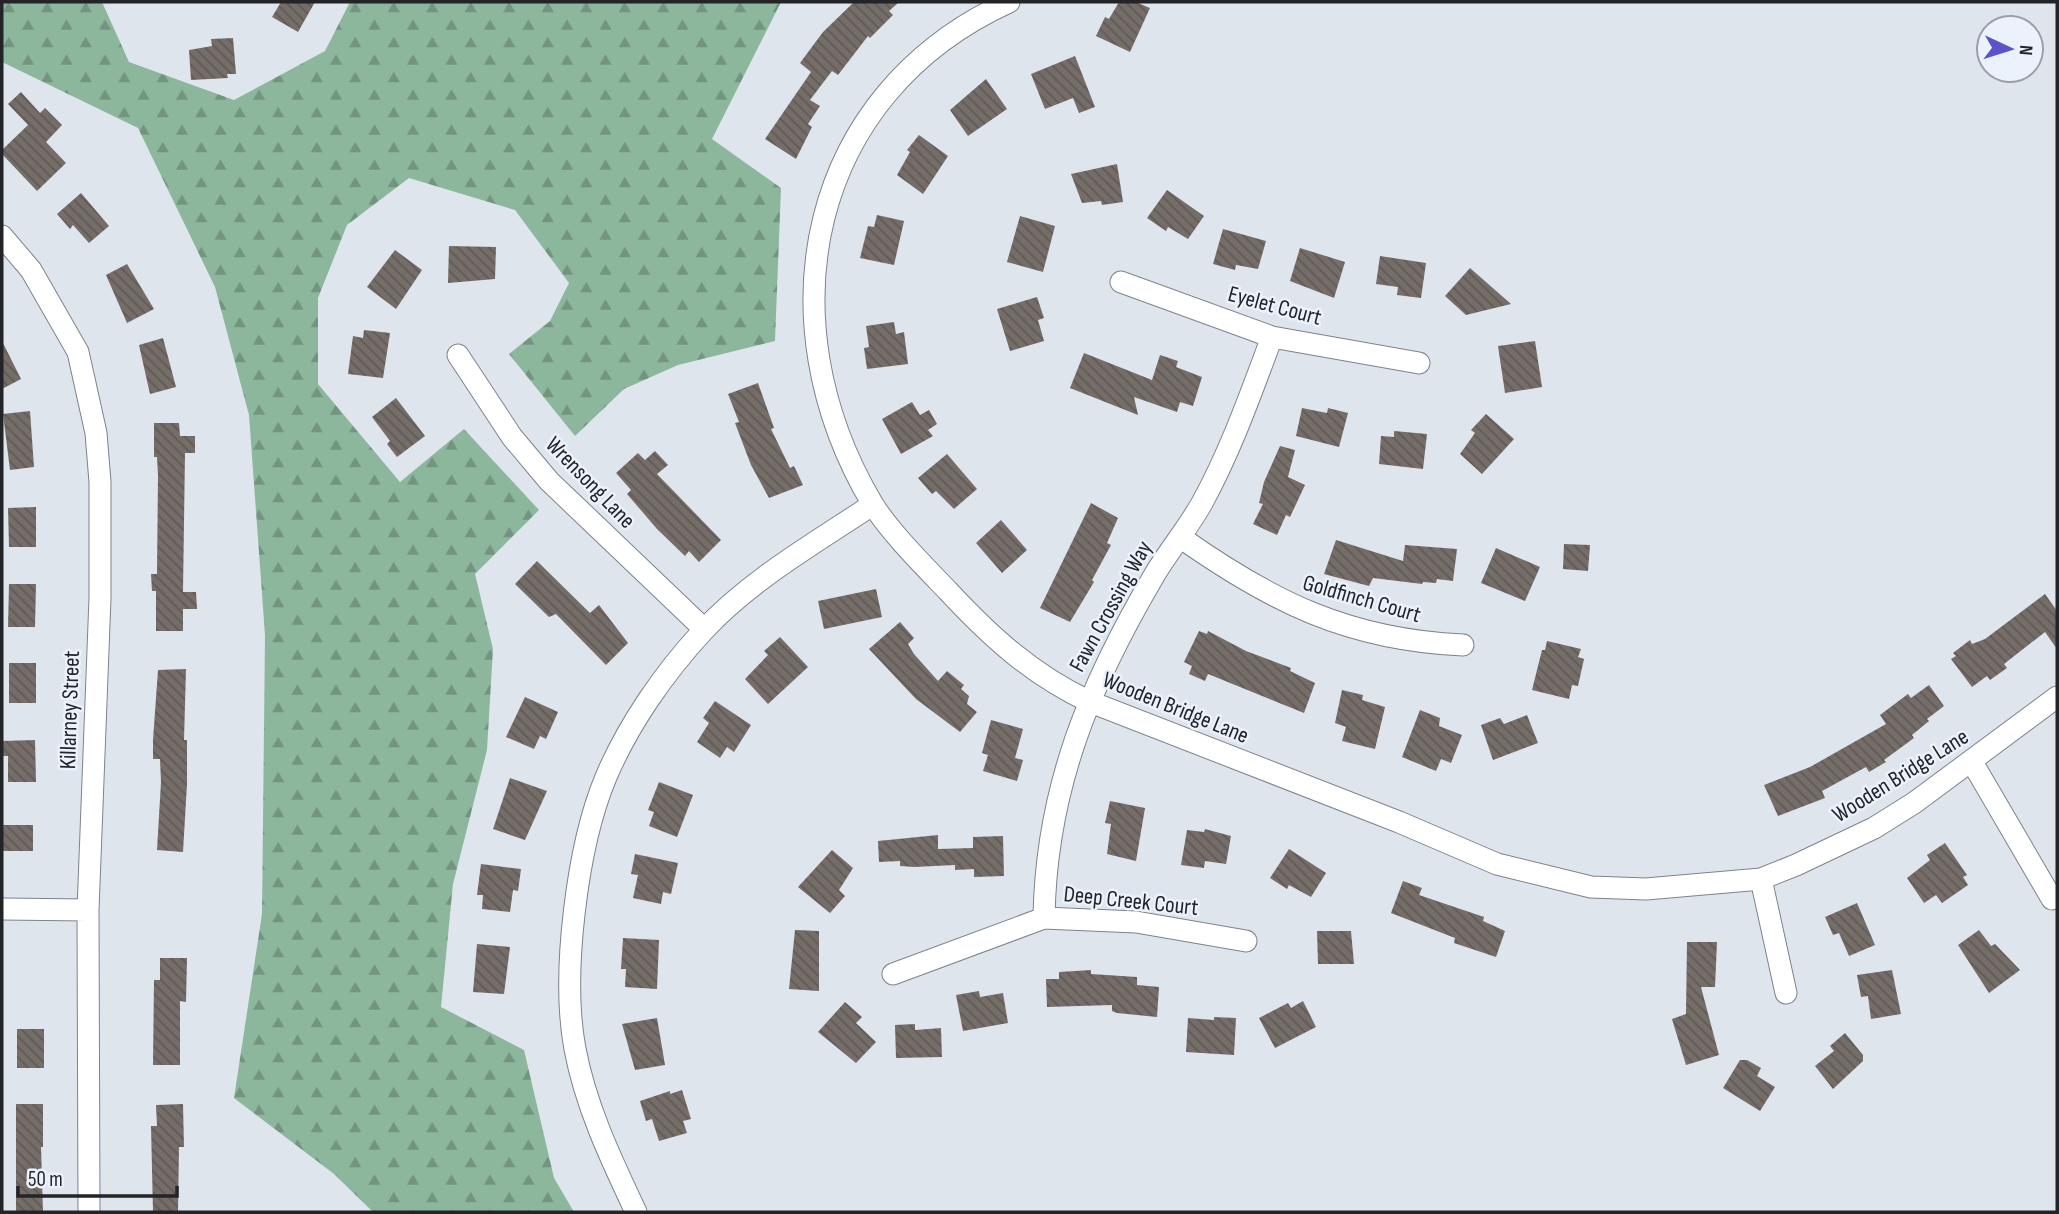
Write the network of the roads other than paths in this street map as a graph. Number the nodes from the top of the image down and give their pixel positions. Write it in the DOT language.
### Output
graph roads {
  1 [pos="1009,2"];
  2 [pos="2,236"];
  3 [pos="1121,282"];
  4 [pos="1272,337"];
  5 [pos="458,355"];
  6 [pos="1419,363"];
  7 [pos="872,505"];
  8 [pos="1180,537"];
  9 [pos="704,629"];
  10 [pos="1463,645"];
  11 [pos="2057,697"];
  12 [pos="1088,701"];
  13 [pos="1972,762"];
  14 [pos="1762,879"];
  15 [pos="2052,899"];
  16 [pos="2,909"];
  17 [pos="88,910"];
  18 [pos="1044,918"];
  19 [pos="1246,941"];
  20 [pos="893,974"];
  21 [pos="1786,993"];
  22 [pos="89,1212"];
  23 [pos="636,1212"];
  1 -- 7 [label="street, Wooden Bridge Lane"];
  2 -- 17 [label="street, Killarney Street"];
  3 -- 4 [label="street, Eyelet Court"];
  4 -- 6 [label="street, Eyelet Court"];
  4 -- 8 [label="street, Fawn Crossing Way"];
  5 -- 9 [label="street, Wrensong Lane"];
  7 -- 9 [label="street"];
  7 -- 12 [label="street, Wooden Bridge Lane"];
  8 -- 10 [label="street, Goldfinch Court"];
  8 -- 12 [label="street, Fawn Crossing Way"];
  9 -- 23 [label="street"];
  11 -- 13 [label="street, Wooden Bridge Lane"];
  12 -- 14 [label="street, Wooden Bridge Lane"];
  12 -- 18 [label="street, Fawn Crossing Way"];
  13 -- 14 [label="street, Wooden Bridge Lane"];
  13 -- 15 [label="street"];
  14 -- 21 [label="street"];
  16 -- 17 [label="street"];
  17 -- 22 [label="street, Killarney Street"];
  18 -- 19 [label="street, Deep Creek Court"];
  18 -- 20 [label="street, Deep Creek Court"];
}
